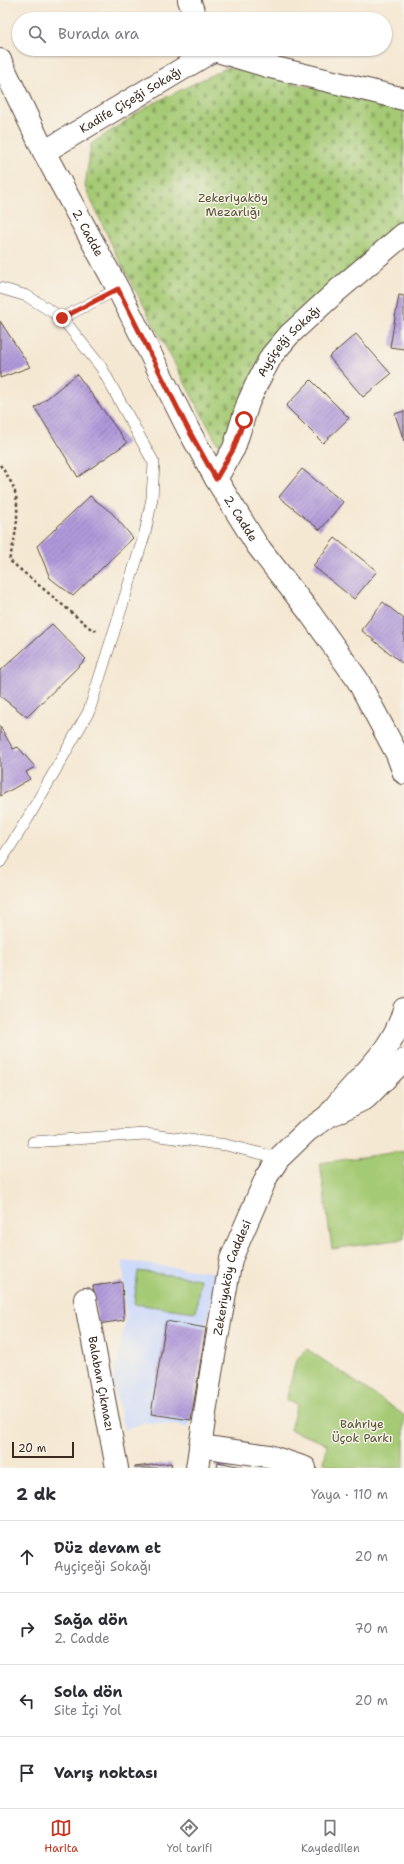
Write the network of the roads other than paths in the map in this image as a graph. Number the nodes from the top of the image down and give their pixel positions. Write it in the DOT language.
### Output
graph roads {
  1 [pos="188,0"];
  2 [pos="193,12"];
  3 [pos="204,56"];
  4 [pos="234,56"];
  5 [pos="0,60"];
  6 [pos="404,98"];
  7 [pos="44,152"];
  8 [pos="404,234"];
  9 [pos="0,288"];
  10 [pos="118,289"];
  11 [pos="62,318"];
  12 [pos="216,479"];
  13 [pos="404,773"];
  14 [pos="0,862"];
  15 [pos="403,1015"];
  16 [pos="404,1060"];
  17 [pos="328,1116"];
  18 [pos="33,1142"];
  19 [pos="279,1158"];
  20 [pos="85,1299"];
  21 [pos="200,1446"];
  22 [pos="118,1468"];
  23 [pos="197,1468"];
  24 [pos="305,1468"];
  1 -- 2 [label="street"];
  3 -- 7 [label="street, Kadife Çiçeği Sokağı"];
  4 -- 6 [label="street, Kadife Çiçeği Sokağı"];
  5 -- 7 [label="street, 2. Cadde"];
  7 -- 10 [label="street, 2. Cadde"];
  8 -- 12 [label="street, Ayçiçeği Sokağı"];
  9 -- 11 [label="lane"];
  10 -- 11 [label="lane"];
  10 -- 12 [label="street, 2. Cadde"];
  11 -- 14 [label="lane"];
  12 -- 13 [label="street, 2. Cadde"];
  15 -- 17 [label="street"];
  16 -- 17 [label="street"];
  17 -- 19 [label="street, Zekeriyaköy Caddesi"];
  18 -- 19 [label="lane"];
  19 -- 21 [label="street, Zekeriyaköy Caddesi"];
  20 -- 22 [label="street, Balaban Çıkmazı"];
  21 -- 23 [label="street, Zekeriyaköy Caddesi"];
  21 -- 24 [label="street"];
}
